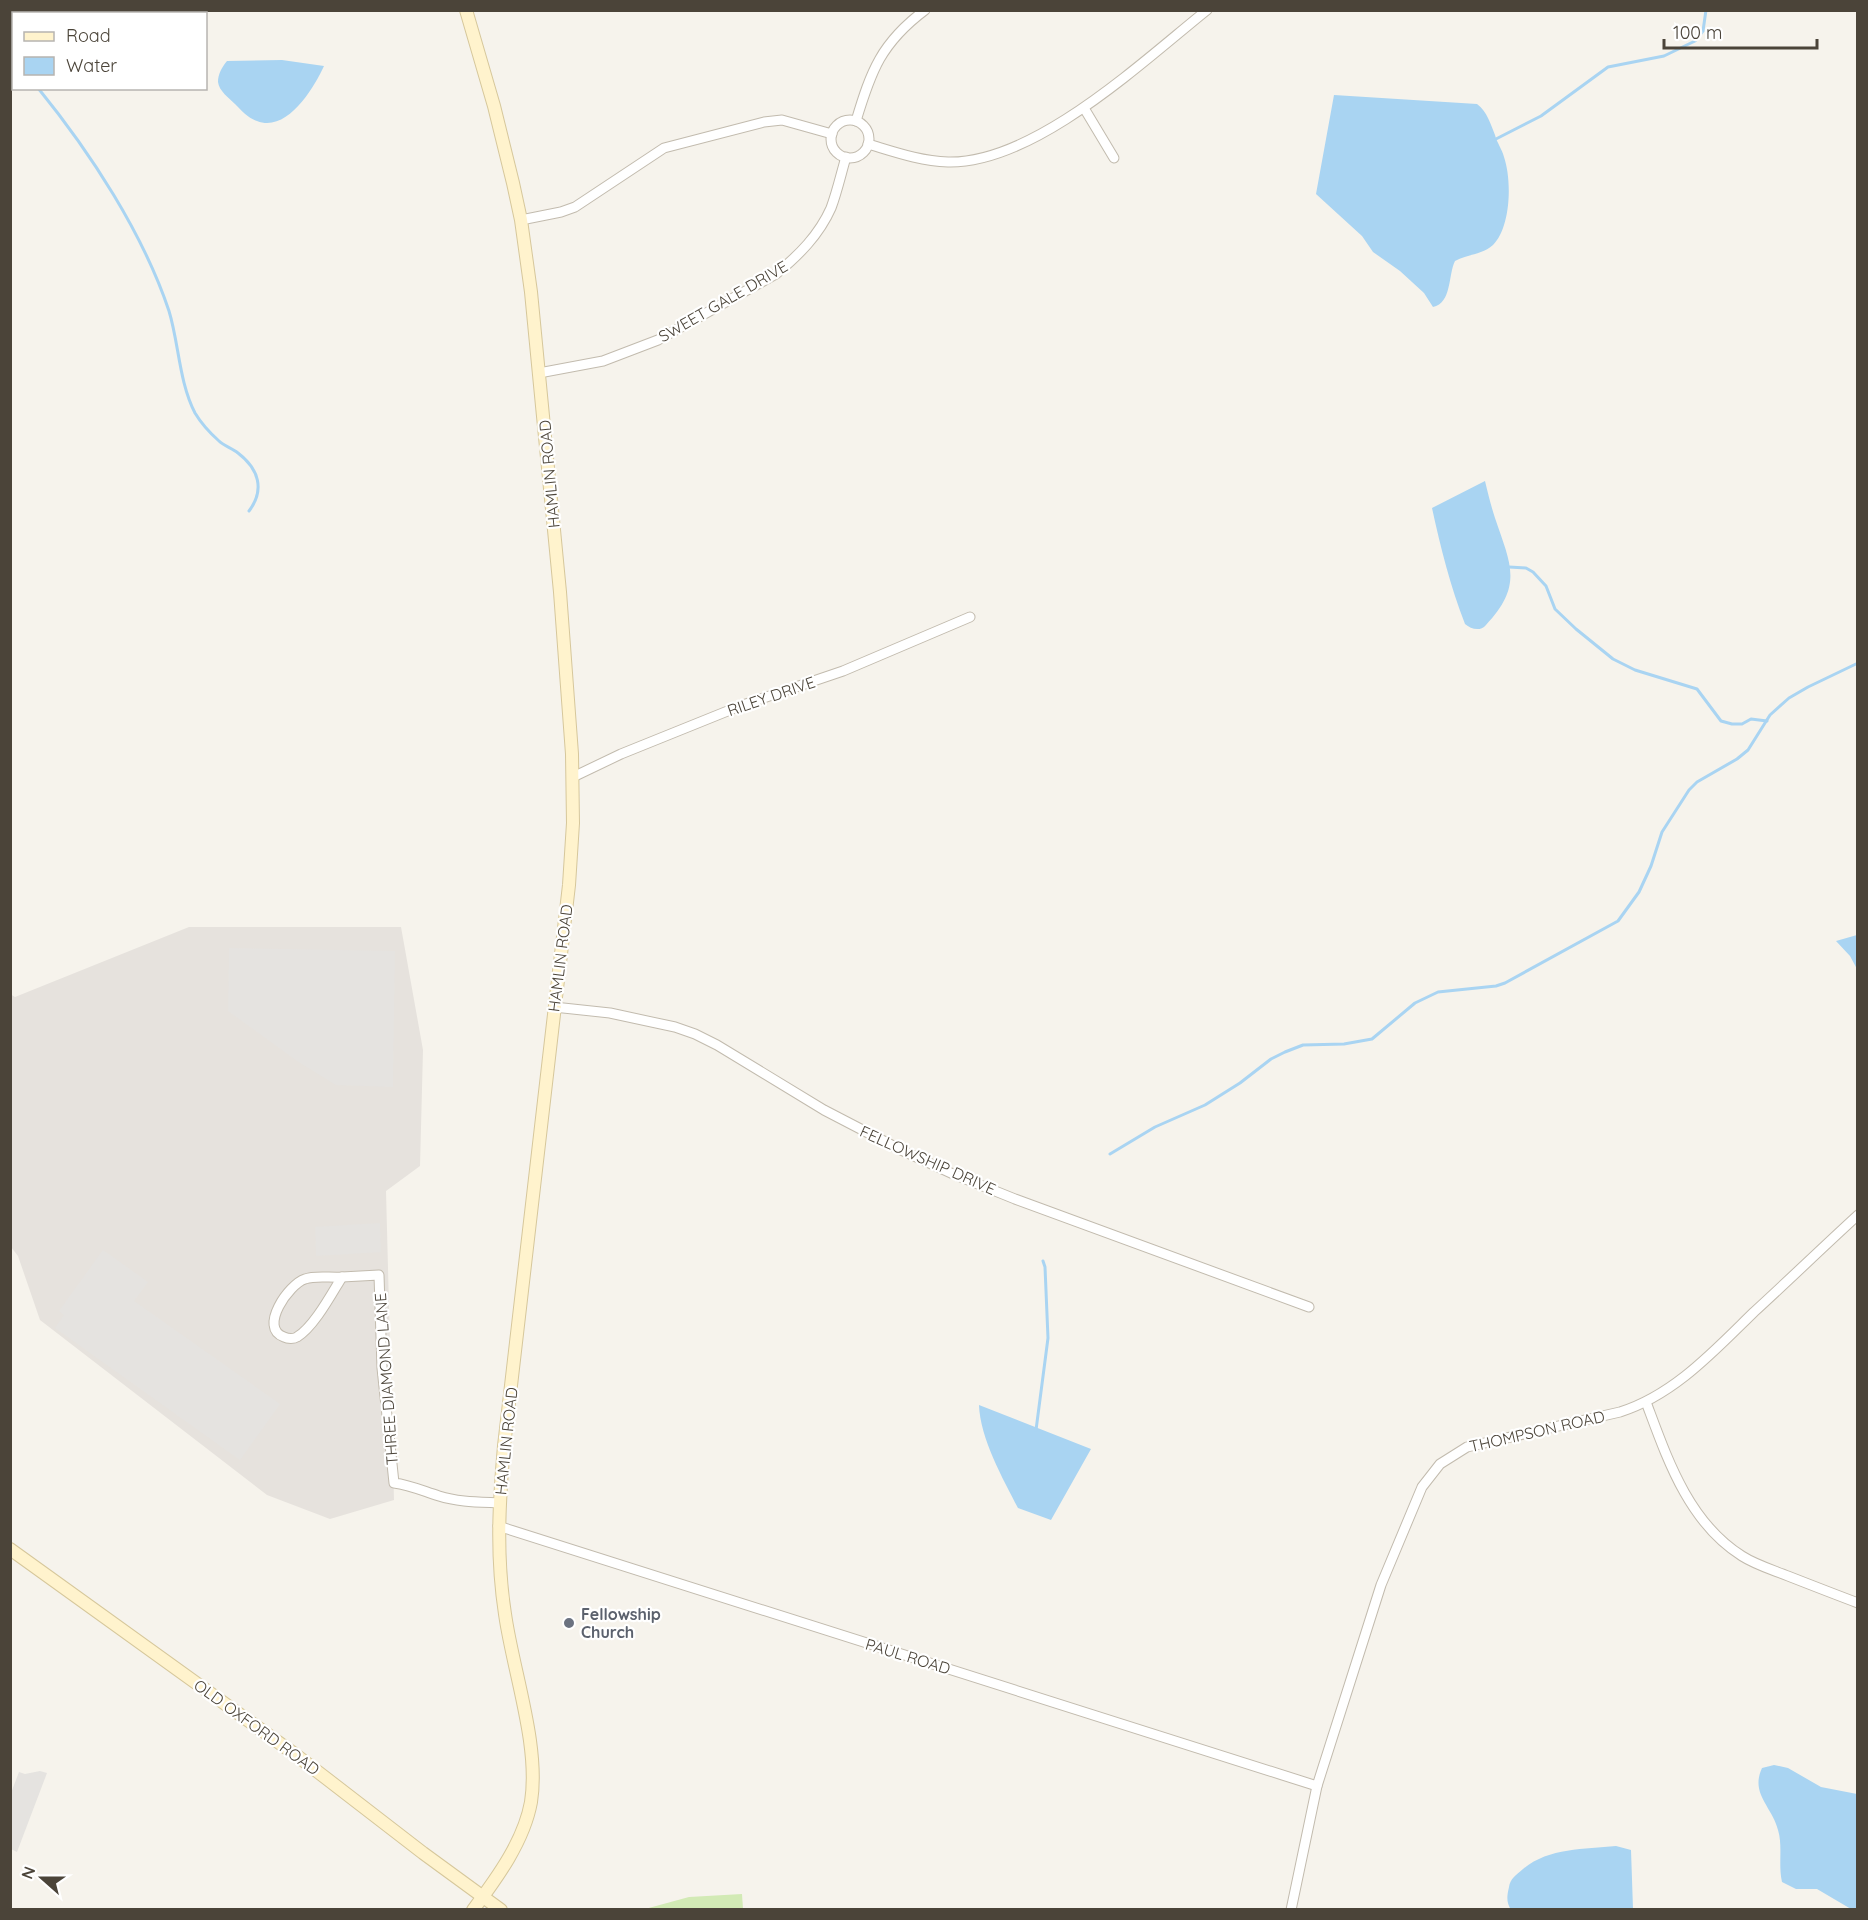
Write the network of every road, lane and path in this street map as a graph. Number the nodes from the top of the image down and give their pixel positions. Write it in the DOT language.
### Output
graph roads {
  1 [pos="466,10"];
  2 [pos="925,10"];
  3 [pos="1207,10"];
  4 [pos="1084,108"];
  5 [pos="856,121"];
  6 [pos="832,134"];
  7 [pos="868,144"];
  8 [pos="846,157"];
  9 [pos="1114,158"];
  10 [pos="521,220"];
  11 [pos="539,373"];
  12 [pos="970,617"];
  13 [pos="573,777"];
  14 [pos="554,1007"];
  15 [pos="1857,1215"];
  16 [pos="342,1277"];
  17 [pos="1309,1307"];
  18 [pos="1646,1402"];
  19 [pos="499,1503"];
  20 [pos="498,1526"];
  21 [pos="10,1549"];
  22 [pos="1857,1603"];
  23 [pos="1317,1786"];
  24 [pos="481,1903"];
  25 [pos="473,1910"];
  26 [pos="501,1910"];
  27 [pos="1291,1910"];
  1 -- 10 [label="street, HAMLIN ROAD"];
  2 -- 5 [label="street"];
  3 -- 4 [label="street"];
  4 -- 7 [label="street"];
  4 -- 9 [label="street"];
  5 -- 6 [label="street"];
  5 -- 7 [label="street"];
  6 -- 8 [label="street"];
  6 -- 10 [label="street"];
  7 -- 8 [label="street"];
  8 -- 11 [label="street, SWEET GALE DRIVE"];
  10 -- 11 [label="street, HAMLIN ROAD"];
  11 -- 13 [label="street, HAMLIN ROAD"];
  12 -- 13 [label="street, RILEY DRIVE"];
  13 -- 14 [label="street, HAMLIN ROAD"];
  14 -- 17 [label="street, FELLOWSHIP DRIVE"];
  14 -- 19 [label="street, HAMLIN ROAD"];
  15 -- 18 [label="street, THOMPSON ROAD"];
  16 -- 16 [label="street, THREE DIAMOND LANE"];
  16 -- 19 [label="street, THREE DIAMOND LANE"];
  18 -- 22 [label="street"];
  18 -- 23 [label="street, THOMPSON ROAD"];
  19 -- 20 [label="street, HAMLIN ROAD"];
  20 -- 23 [label="street, PAUL ROAD"];
  20 -- 24 [label="street, HAMLIN ROAD"];
  21 -- 24 [label="street, OLD OXFORD ROAD"];
  23 -- 27 [label="street, THOMPSON ROAD"];
  24 -- 25 [label="street, HAMLIN ROAD"];
  24 -- 26 [label="street, OLD OXFORD ROAD"];
}
